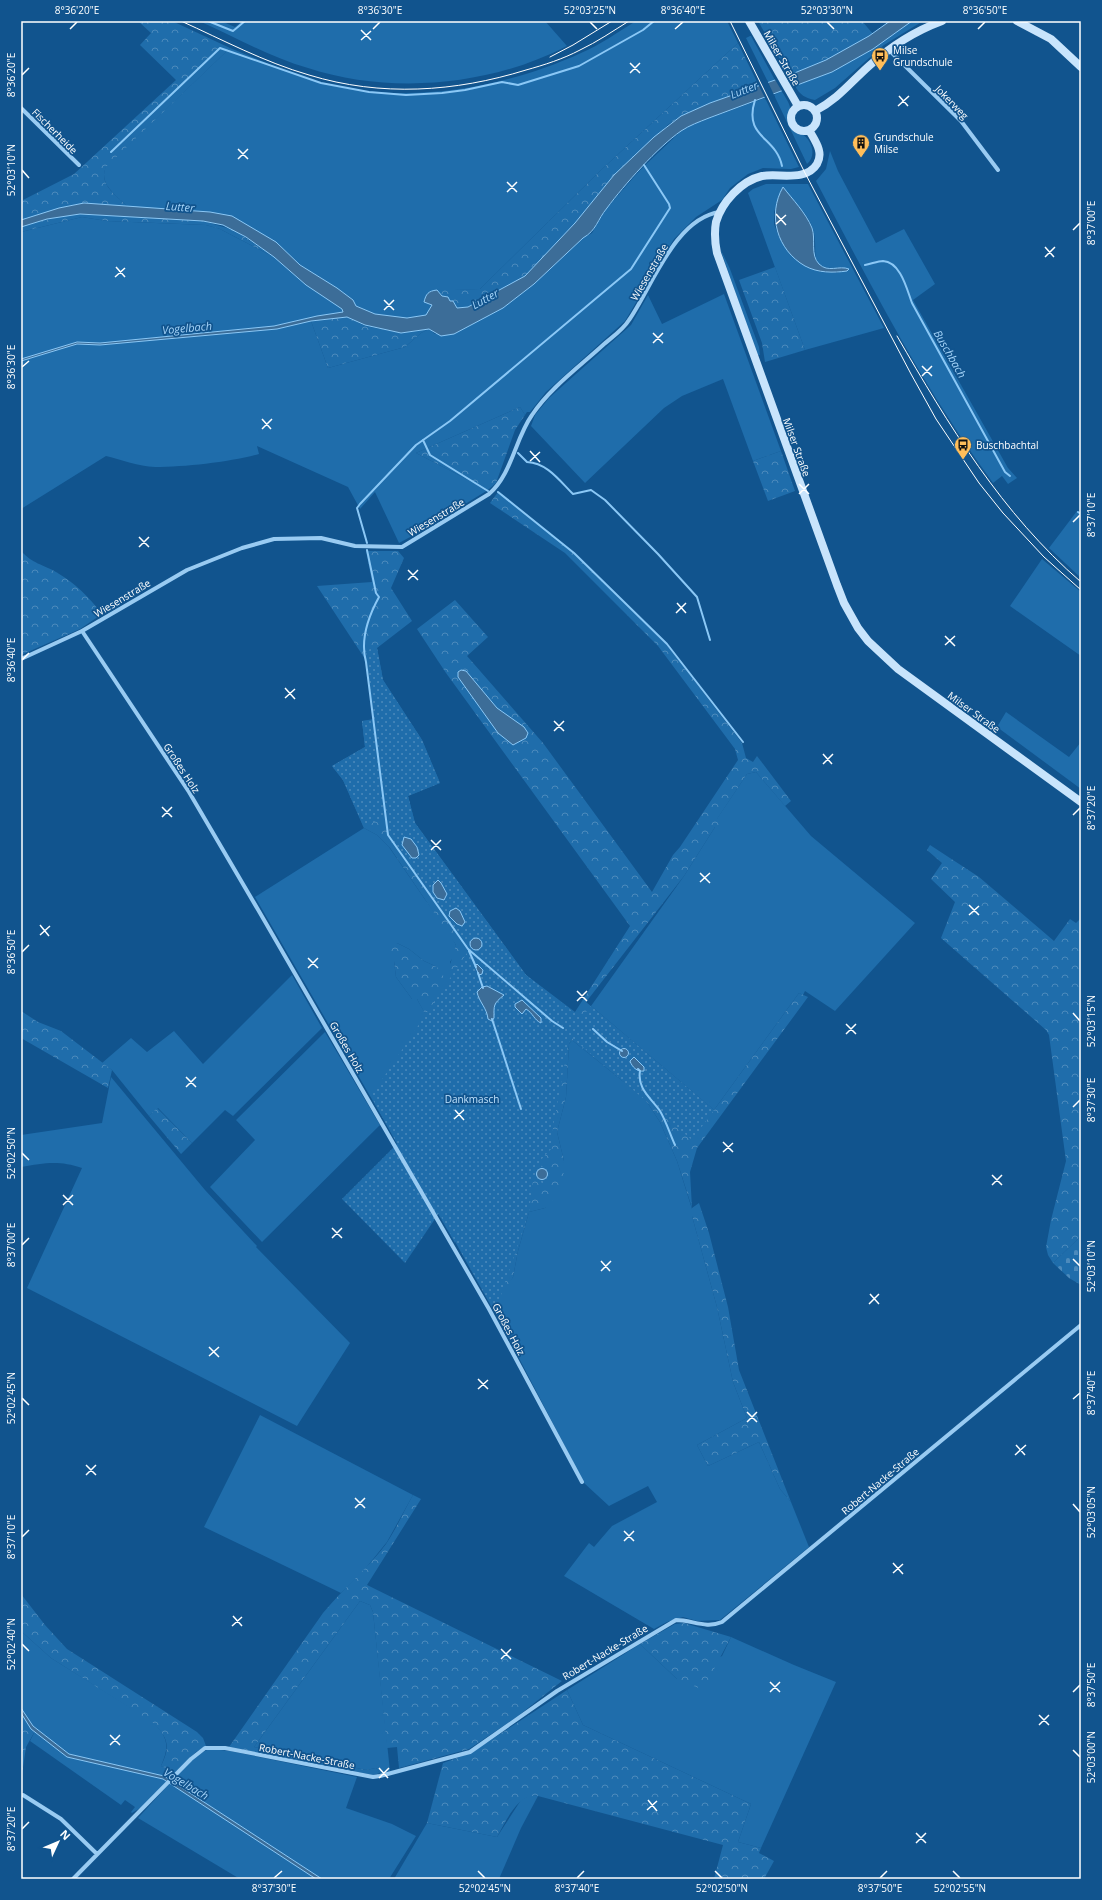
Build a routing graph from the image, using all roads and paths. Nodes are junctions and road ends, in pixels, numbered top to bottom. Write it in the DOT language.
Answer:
graph roads {
  1 [pos="750,21"];
  2 [pos="942,21"];
  3 [pos="1017,21"];
  4 [pos="889,50"];
  5 [pos="1081,67"];
  6 [pos="798,106"];
  7 [pos="21,108"];
  8 [pos="815,111"];
  9 [pos="808,130"];
  10 [pos="79,165"];
  11 [pos="998,170"];
  12 [pos="720,212"];
  13 [pos="82,631"];
  14 [pos="21,659"];
  15 [pos="1081,802"];
  16 [pos="1081,1325"];
  17 [pos="582,1482"];
  18 [pos="23,1795"];
  19 [pos="97,1854"];
  20 [pos="73,1879"];
  1 -- 6 [label="main road, Milser Straße"];
  2 -- 4 [label="main road"];
  3 -- 5 [label="main road"];
  4 -- 8 [label="main road"];
  4 -- 11 [label="street, Jokerweg"];
  6 -- 8 [label="main road"];
  6 -- 9 [label="main road"];
  7 -- 10 [label="street, Fischerheide"];
  8 -- 9 [label="main road"];
  9 -- 12 [label="main road, Milser Straße"];
  12 -- 13 [label="street, Wiesenstraße"];
  12 -- 15 [label="main road, Milser Straße"];
  13 -- 14 [label="street, Wiesenstraße"];
  13 -- 17 [label="street, Großes Holz"];
  16 -- 19 [label="street, Robert-Nacke-Straße"];
  18 -- 19 [label="street"];
  19 -- 20 [label="street, Robert-Nacke-Straße"];
}
